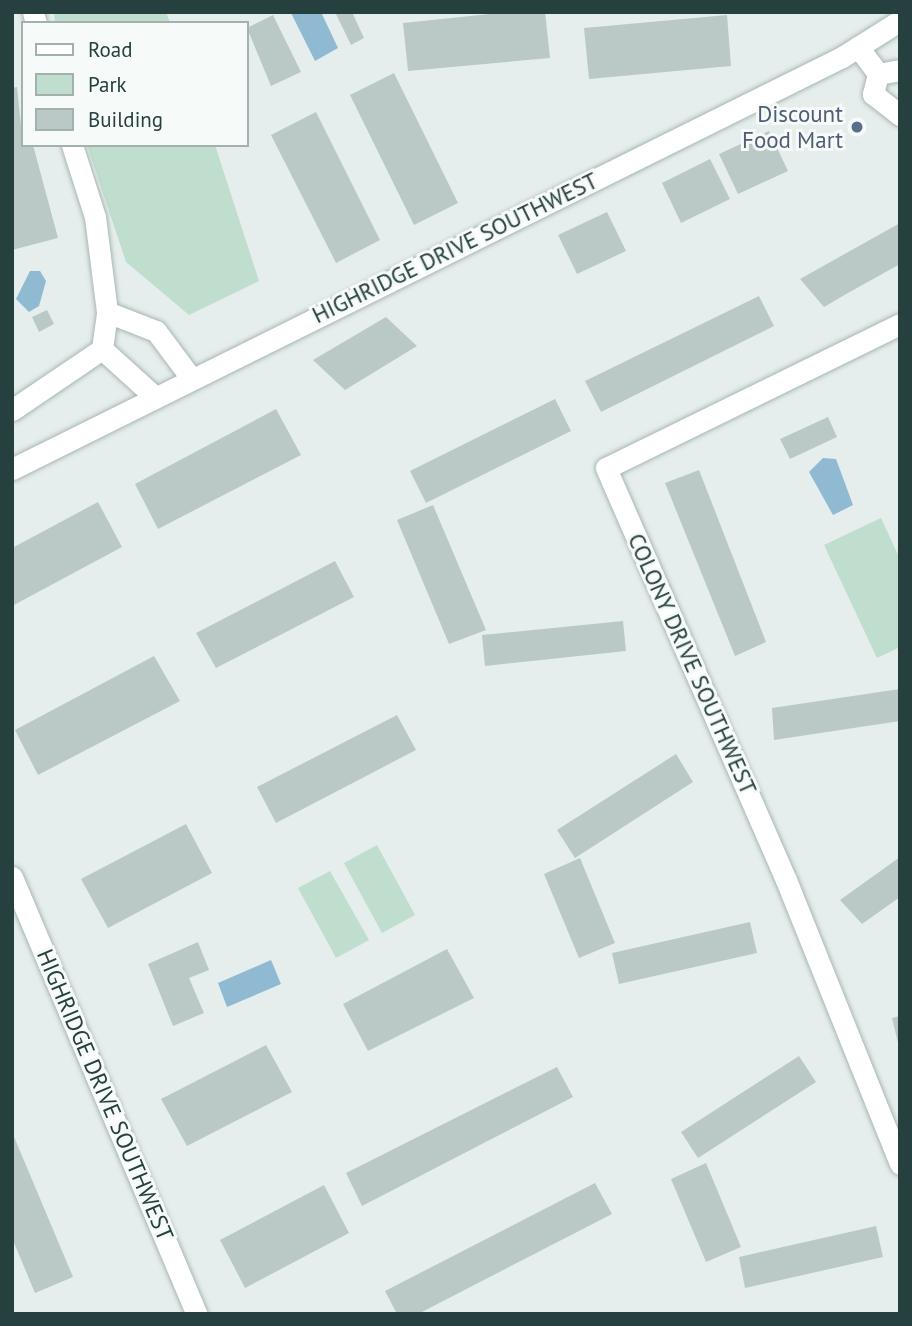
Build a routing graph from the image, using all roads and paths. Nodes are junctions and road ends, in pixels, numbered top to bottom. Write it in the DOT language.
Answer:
graph roads {
  1 [pos="894,20"];
  2 [pos="858,47"];
  3 [pos="900,70"];
  4 [pos="878,74"];
  5 [pos="900,115"];
  6 [pos="73,147"];
  7 [pos="107,312"];
  8 [pos="900,324"];
  9 [pos="102,349"];
  10 [pos="191,378"];
  11 [pos="154,396"];
  12 [pos="12,410"];
  13 [pos="12,469"];
  14 [pos="12,877"];
  15 [pos="900,1164"];
  16 [pos="197,1314"];
  1 -- 2 [label="street, HIGHRIDGE DRIVE SOUTHWEST"];
  2 -- 4 [label="street"];
  2 -- 10 [label="street, HIGHRIDGE DRIVE SOUTHWEST"];
  3 -- 4 [label="street"];
  4 -- 5 [label="street"];
  6 -- 7 [label="street"];
  7 -- 9 [label="street"];
  7 -- 10 [label="street"];
  8 -- 15 [label="street, COLONY DRIVE SOUTHWEST"];
  9 -- 11 [label="street"];
  9 -- 12 [label="street"];
  10 -- 11 [label="street, HIGHRIDGE DRIVE SOUTHWEST"];
  11 -- 13 [label="street, HIGHRIDGE DRIVE SOUTHWEST"];
  14 -- 16 [label="street, HIGHRIDGE DRIVE SOUTHWEST"];
}
